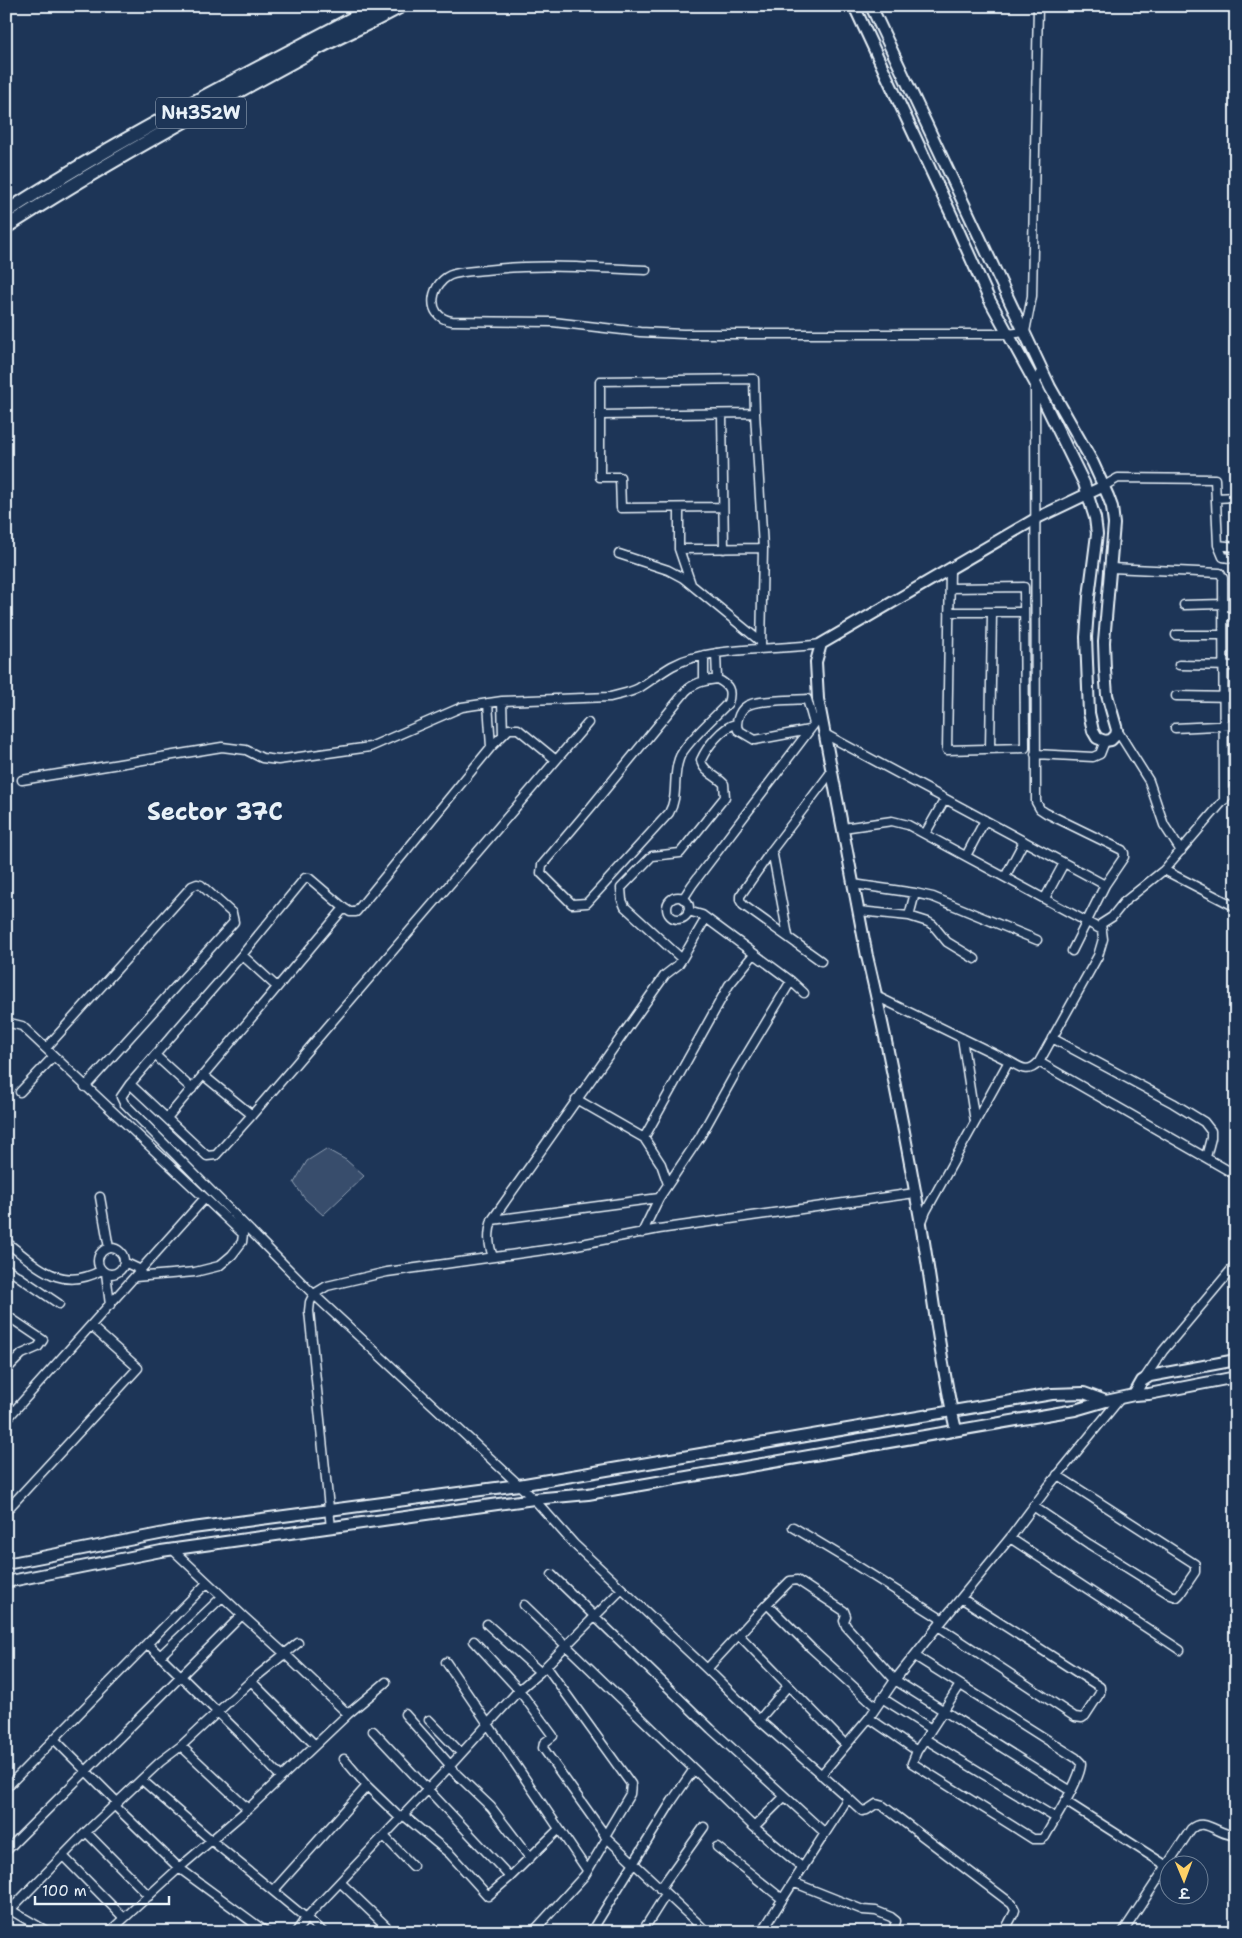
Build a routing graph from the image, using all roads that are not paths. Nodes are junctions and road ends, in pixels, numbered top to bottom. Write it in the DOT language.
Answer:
graph roads {
  1 [pos="376,6"];
  2 [pos="401,6"];
  3 [pos="854,6"];
  4 [pos="871,6"];
  5 [pos="1038,6"];
  6 [pos="311,46"];
  7 [pos="6,212"];
  8 [pos="6,227"];
  9 [pos="646,270"];
  10 [pos="1025,332"];
  11 [pos="1008,334"];
  12 [pos="1042,370"];
  13 [pos="1035,383"];
  14 [pos="755,413"];
  15 [pos="601,414"];
  16 [pos="722,414"];
  17 [pos="1104,486"];
  18 [pos="1087,493"];
  19 [pos="1216,498"];
  20 [pos="1236,498"];
  21 [pos="723,507"];
  22 [pos="679,508"];
  23 [pos="1036,518"];
  24 [pos="1218,545"];
  25 [pos="1236,547"];
  26 [pos="724,548"];
  27 [pos="763,548"];
  28 [pos="680,549"];
  29 [pos="619,554"];
  30 [pos="1236,559"];
  31 [pos="950,568"];
  32 [pos="1111,568"];
  33 [pos="691,584"];
  34 [pos="950,588"];
  35 [pos="1184,604"];
  36 [pos="1223,604"];
  37 [pos="949,612"];
  38 [pos="992,612"];
  39 [pos="1024,612"];
  40 [pos="1223,616"];
  41 [pos="1236,616"];
  42 [pos="1176,635"];
  43 [pos="1222,635"];
  44 [pos="821,644"];
  45 [pos="761,645"];
  46 [pos="716,653"];
  47 [pos="704,655"];
  48 [pos="1179,665"];
  49 [pos="1223,666"];
  50 [pos="1236,666"];
  51 [pos="717,679"];
  52 [pos="704,681"];
  53 [pos="1176,696"];
  54 [pos="1223,696"];
  55 [pos="1236,696"];
  56 [pos="502,701"];
  57 [pos="488,703"];
  58 [pos="821,715"];
  59 [pos="588,723"];
  60 [pos="736,724"];
  61 [pos="1236,725"];
  62 [pos="1223,726"];
  63 [pos="812,727"];
  64 [pos="1175,728"];
  65 [pos="1117,730"];
  66 [pos="825,734"];
  67 [pos="503,735"];
  68 [pos="1105,741"];
  69 [pos="491,747"];
  70 [pos="990,749"];
  71 [pos="1035,754"];
  72 [pos="556,760"];
  73 [pos="832,772"];
  74 [pos="22,780"];
  75 [pos="1236,786"];
  76 [pos="945,799"];
  77 [pos="1224,801"];
  78 [pos="984,820"];
  79 [pos="843,828"];
  80 [pos="925,834"];
  81 [pos="1024,841"];
  82 [pos="772,850"];
  83 [pos="1181,851"];
  84 [pos="966,856"];
  85 [pos="1064,863"];
  86 [pos="1164,870"];
  87 [pos="1005,877"];
  88 [pos="854,884"];
  89 [pos="1105,885"];
  90 [pos="915,893"];
  91 [pos="1045,898"];
  92 [pos="683,899"];
  93 [pos="1236,907"];
  94 [pos="344,908"];
  95 [pos="688,911"];
  96 [pos="859,911"];
  97 [pos="909,916"];
  98 [pos="706,918"];
  99 [pos="1086,920"];
  100 [pos="1102,930"];
  101 [pos="788,936"];
  102 [pos="1038,940"];
  103 [pos="1072,951"];
  104 [pos="754,954"];
  105 [pos="242,955"];
  106 [pos="682,959"];
  107 [pos="975,959"];
  108 [pos="821,961"];
  109 [pos="791,981"];
  110 [pos="277,987"];
  111 [pos="804,993"];
  112 [pos="876,996"];
  113 [pos="6,1022"];
  114 [pos="962,1038"];
  115 [pos="1052,1038"];
  116 [pos="46,1048"];
  117 [pos="155,1055"];
  118 [pos="54,1056"];
  119 [pos="1008,1062"];
  120 [pos="1039,1062"];
  121 [pos="203,1075"];
  122 [pos="130,1084"];
  123 [pos="86,1087"];
  124 [pos="192,1089"];
  125 [pos="20,1092"];
  126 [pos="576,1100"];
  127 [pos="252,1115"];
  128 [pos="167,1118"];
  129 [pos="975,1122"];
  130 [pos="644,1138"];
  131 [pos="1206,1157"];
  132 [pos="1236,1175"];
  133 [pos="668,1184"];
  134 [pos="914,1192"];
  135 [pos="100,1197"];
  136 [pos="205,1198"];
  137 [pos="659,1198"];
  138 [pos="492,1220"];
  139 [pos="921,1225"];
  140 [pos="642,1233"];
  141 [pos="6,1242"];
  142 [pos="109,1248"];
  143 [pos="493,1258"];
  144 [pos="124,1262"];
  145 [pos="1236,1264"];
  146 [pos="6,1268"];
  147 [pos="141,1270"];
  148 [pos="104,1272"];
  149 [pos="135,1278"];
  150 [pos="314,1294"];
  151 [pos="59,1304"];
  152 [pos="110,1305"];
  153 [pos="6,1315"];
  154 [pos="91,1326"];
  155 [pos="9,1360"];
  156 [pos="1236,1360"];
  157 [pos="6,1370"];
  158 [pos="1236,1377"];
  159 [pos="1142,1381"];
  160 [pos="1134,1395"];
  161 [pos="1119,1400"];
  162 [pos="1106,1401"];
  163 [pos="952,1411"];
  164 [pos="6,1420"];
  165 [pos="956,1430"];
  166 [pos="1057,1475"];
  167 [pos="518,1485"];
  168 [pos="534,1499"];
  169 [pos="1033,1506"];
  170 [pos="6,1510"];
  171 [pos="328,1510"];
  172 [pos="793,1527"];
  173 [pos="331,1528"];
  174 [pos="1010,1538"];
  175 [pos="172,1550"];
  176 [pos="6,1564"];
  177 [pos="552,1575"];
  178 [pos="6,1582"];
  179 [pos="207,1583"];
  180 [pos="622,1589"];
  181 [pos="222,1597"];
  182 [pos="961,1598"];
  183 [pos="768,1604"];
  184 [pos="524,1605"];
  185 [pos="242,1615"];
  186 [pos="595,1617"];
  187 [pos="940,1623"];
  188 [pos="487,1624"];
  189 [pos="739,1635"];
  190 [pos="474,1641"];
  191 [pos="298,1642"];
  192 [pos="147,1643"];
  193 [pos="566,1646"];
  194 [pos="1180,1650"];
  195 [pos="286,1654"];
  196 [pos="160,1656"];
  197 [pos="914,1656"];
  198 [pos="446,1662"];
  199 [pos="707,1668"];
  200 [pos="543,1669"];
  201 [pos="180,1676"];
  202 [pos="895,1680"];
  203 [pos="251,1681"];
  204 [pos="386,1682"];
  205 [pos="960,1685"];
  206 [pos="788,1686"];
  207 [pos="519,1690"];
  208 [pos="882,1698"];
  209 [pos="876,1707"];
  210 [pos="943,1711"];
  211 [pos="216,1712"];
  212 [pos="348,1714"];
  213 [pos="405,1714"];
  214 [pos="869,1718"];
  215 [pos="429,1720"];
  216 [pos="759,1720"];
  217 [pos="488,1725"];
  218 [pos="931,1729"];
  219 [pos="373,1731"];
  220 [pos="54,1739"];
  221 [pos="925,1739"];
  222 [pos="846,1744"];
  223 [pos="315,1745"];
  224 [pos="180,1746"];
  225 [pos="917,1751"];
  226 [pos="461,1753"];
  227 [pos="344,1759"];
  228 [pos="449,1766"];
  229 [pos="694,1769"];
  230 [pos="84,1770"];
  231 [pos="821,1775"];
  232 [pos="280,1777"];
  233 [pos="142,1780"];
  234 [pos="367,1786"];
  235 [pos="6,1788"];
  236 [pos="426,1789"];
  237 [pos="1071,1791"];
  238 [pos="784,1797"];
  239 [pos="848,1798"];
  240 [pos="1065,1801"];
  241 [pos="116,1805"];
  242 [pos="248,1809"];
  243 [pos="401,1816"];
  244 [pos="1056,1818"];
  245 [pos="704,1827"];
  246 [pos="754,1827"];
  247 [pos="559,1829"];
  248 [pos="86,1832"];
  249 [pos="825,1833"];
  250 [pos="1236,1835"];
  251 [pos="384,1836"];
  252 [pos="606,1837"];
  253 [pos="211,1840"];
  254 [pos="717,1847"];
  255 [pos="6,1851"];
  256 [pos="63,1856"];
  257 [pos="1173,1856"];
  258 [pos="530,1858"];
  259 [pos="1160,1862"];
  260 [pos="633,1864"];
  261 [pos="413,1866"];
  262 [pos="179,1868"];
  263 [pos="803,1868"];
  264 [pos="588,1870"];
  265 [pos="1160,1875"];
  266 [pos="510,1878"];
  267 [pos="340,1882"];
  268 [pos="794,1883"];
  269 [pos="274,1890"];
  270 [pos="663,1891"];
  271 [pos="149,1896"];
  272 [pos="782,1898"];
  273 [pos="8,1909"];
  274 [pos="124,1918"];
  275 [pos="306,1918"];
  276 [pos="386,1926"];
  277 [pos="48,1932"];
  278 [pos="109,1932"];
  279 [pos="266,1932"];
  280 [pos="296,1932"];
  281 [pos="323,1932"];
  282 [pos="533,1932"];
  283 [pos="591,1932"];
  284 [pos="642,1932"];
  285 [pos="707,1932"];
  286 [pos="762,1932"];
  287 [pos="893,1932"];
  288 [pos="1004,1932"];
  289 [pos="1124,1932"];
  1 -- 6 [label="highway, NH352W"];
  2 -- 6 [label="highway, NH352W"];
  3 -- 11 [label="street"];
  4 -- 10 [label="street"];
  5 -- 10 [label="street"];
  6 -- 7 [label="highway, NH352W"];
  6 -- 8 [label="highway, NH352W"];
  9 -- 11 [label="street"];
  10 -- 11 [label="street"];
  10 -- 12 [label="street"];
  11 -- 13 [label="street"];
  12 -- 13 [label="street"];
  12 -- 17 [label="street"];
  13 -- 18 [label="street"];
  13 -- 23 [label="street"];
  14 -- 15 [label="street"];
  14 -- 16 [label="street"];
  14 -- 27 [label="street"];
  15 -- 16 [label="street"];
  15 -- 22 [label="street"];
  16 -- 21 [label="street"];
  17 -- 18 [label="street"];
  17 -- 19 [label="street"];
  17 -- 32 [label="street"];
  18 -- 23 [label="street"];
  18 -- 68 [label="street"];
  19 -- 20 [label="street"];
  19 -- 24 [label="street"];
  21 -- 22 [label="street"];
  21 -- 26 [label="street"];
  22 -- 28 [label="street"];
  23 -- 31 [label="street"];
  23 -- 71 [label="street"];
  24 -- 25 [label="street"];
  24 -- 30 [label="street"];
  26 -- 27 [label="street"];
  26 -- 28 [label="street"];
  27 -- 45 [label="street"];
  28 -- 33 [label="street"];
  29 -- 33 [label="street"];
  31 -- 34 [label="street"];
  31 -- 44 [label="street"];
  32 -- 36 [label="street"];
  32 -- 65 [label="street"];
  33 -- 45 [label="street"];
  34 -- 37 [label="street"];
  34 -- 39 [label="street"];
  35 -- 36 [label="street"];
  36 -- 40 [label="street"];
  37 -- 38 [label="street"];
  37 -- 70 [label="street"];
  38 -- 39 [label="street"];
  38 -- 70 [label="street"];
  39 -- 70 [label="street"];
  40 -- 41 [label="street"];
  40 -- 43 [label="street"];
  42 -- 43 [label="street"];
  43 -- 49 [label="street"];
  44 -- 45 [label="street"];
  44 -- 58 [label="street"];
  45 -- 46 [label="street"];
  46 -- 47 [label="street"];
  46 -- 51 [label="street"];
  47 -- 52 [label="street"];
  47 -- 56 [label="street"];
  48 -- 49 [label="street"];
  49 -- 50 [label="street"];
  49 -- 54 [label="street"];
  51 -- 52 [label="street"];
  51 -- 52 [label="street"];
  53 -- 54 [label="street"];
  54 -- 55 [label="street"];
  54 -- 62 [label="street"];
  56 -- 57 [label="street"];
  56 -- 67 [label="street"];
  57 -- 69 [label="street"];
  57 -- 74 [label="street"];
  58 -- 63 [label="street"];
  58 -- 66 [label="street"];
  59 -- 72 [label="street"];
  60 -- 63 [label="street"];
  60 -- 63 [label="street"];
  60 -- 106 [label="street"];
  61 -- 62 [label="street"];
  62 -- 64 [label="street"];
  62 -- 77 [label="street"];
  63 -- 92 [label="street"];
  65 -- 68 [label="street"];
  65 -- 83 [label="street"];
  66 -- 73 [label="street"];
  66 -- 76 [label="street"];
  67 -- 69 [label="street"];
  67 -- 72 [label="street"];
  68 -- 71 [label="street"];
  69 -- 94 [label="street"];
  71 -- 89 [label="street"];
  72 -- 127 [label="street"];
  73 -- 79 [label="street"];
  73 -- 82 [label="street"];
  75 -- 77 [label="street"];
  76 -- 78 [label="street"];
  76 -- 80 [label="street"];
  77 -- 83 [label="street"];
  78 -- 81 [label="street"];
  78 -- 84 [label="street"];
  79 -- 80 [label="street"];
  79 -- 88 [label="street"];
  80 -- 84 [label="street"];
  81 -- 85 [label="street"];
  81 -- 87 [label="street"];
  82 -- 101 [label="street"];
  82 -- 101 [label="street"];
  83 -- 86 [label="street"];
  84 -- 87 [label="street"];
  85 -- 89 [label="street"];
  85 -- 91 [label="street"];
  86 -- 93 [label="street"];
  86 -- 100 [label="street"];
  87 -- 91 [label="street"];
  88 -- 90 [label="street"];
  88 -- 96 [label="street"];
  89 -- 99 [label="street"];
  90 -- 97 [label="street"];
  90 -- 102 [label="street"];
  91 -- 99 [label="street"];
  92 -- 95 [label="street"];
  92 -- 95 [label="street"];
  94 -- 105 [label="street"];
  94 -- 110 [label="street"];
  95 -- 98 [label="street"];
  96 -- 97 [label="street"];
  96 -- 112 [label="street"];
  97 -- 107 [label="street"];
  98 -- 104 [label="street"];
  98 -- 106 [label="street"];
  99 -- 100 [label="street"];
  99 -- 103 [label="street"];
  100 -- 115 [label="street"];
  101 -- 108 [label="street"];
  104 -- 109 [label="street"];
  104 -- 130 [label="street"];
  105 -- 110 [label="street"];
  105 -- 117 [label="street"];
  106 -- 126 [label="street"];
  109 -- 111 [label="street"];
  109 -- 133 [label="street"];
  110 -- 121 [label="street"];
  112 -- 114 [label="street"];
  112 -- 134 [label="street"];
  113 -- 116 [label="street"];
  114 -- 119 [label="street"];
  114 -- 129 [label="street"];
  115 -- 120 [label="street"];
  115 -- 131 [label="street"];
  116 -- 118 [label="street"];
  116 -- 123 [label="street"];
  117 -- 122 [label="street"];
  117 -- 124 [label="street"];
  118 -- 123 [label="street"];
  118 -- 125 [label="street"];
  119 -- 120 [label="street"];
  119 -- 129 [label="street"];
  120 -- 131 [label="street"];
  121 -- 124 [label="street"];
  121 -- 127 [label="street"];
  122 -- 128 [label="street"];
  122 -- 150 [label="street"];
  123 -- 136 [label="street"];
  124 -- 128 [label="street"];
  126 -- 130 [label="street"];
  126 -- 138 [label="street"];
  127 -- 128 [label="street"];
  129 -- 139 [label="street"];
  130 -- 133 [label="street"];
  131 -- 132 [label="street"];
  133 -- 137 [label="street"];
  134 -- 139 [label="street"];
  134 -- 140 [label="street"];
  135 -- 142 [label="street"];
  136 -- 147 [label="street"];
  136 -- 149 [label="street"];
  137 -- 138 [label="street"];
  137 -- 140 [label="street"];
  138 -- 143 [label="street"];
  139 -- 163 [label="street"];
  140 -- 143 [label="street"];
  141 -- 148 [label="street"];
  142 -- 144 [label="street"];
  142 -- 148 [label="street"];
  143 -- 150 [label="street"];
  144 -- 147 [label="street"];
  144 -- 148 [label="street"];
  145 -- 159 [label="street"];
  146 -- 151 [label="street"];
  147 -- 149 [label="street"];
  148 -- 152 [label="street"];
  149 -- 152 [label="street"];
  150 -- 167 [label="street"];
  150 -- 171 [label="street"];
  152 -- 154 [label="street"];
  153 -- 155 [label="street"];
  154 -- 164 [label="street"];
  154 -- 170 [label="street"];
  155 -- 157 [label="street"];
  156 -- 159 [label="street"];
  158 -- 160 [label="street"];
  159 -- 160 [label="street"];
  160 -- 161 [label="street"];
  161 -- 162 [label="street"];
  161 -- 166 [label="street"];
  162 -- 163 [label="street"];
  162 -- 165 [label="street"];
  163 -- 165 [label="street"];
  163 -- 167 [label="street"];
  165 -- 168 [label="street"];
  166 -- 169 [label="street"];
  166 -- 169 [label="street"];
  167 -- 168 [label="street"];
  167 -- 171 [label="street"];
  168 -- 173 [label="street"];
  168 -- 180 [label="street"];
  169 -- 174 [label="street"];
  171 -- 173 [label="street"];
  171 -- 176 [label="street"];
  172 -- 187 [label="street"];
  173 -- 175 [label="street"];
  174 -- 182 [label="street"];
  174 -- 194 [label="street"];
  175 -- 178 [label="street"];
  175 -- 179 [label="street"];
  177 -- 186 [label="street"];
  179 -- 181 [label="street"];
  179 -- 192 [label="street"];
  180 -- 186 [label="street"];
  180 -- 199 [label="street"];
  181 -- 185 [label="street"];
  181 -- 196 [label="street"];
  182 -- 187 [label="street"];
  182 -- 187 [label="street"];
  183 -- 189 [label="street"];
  183 -- 202 [label="street"];
  183 -- 209 [label="street"];
  184 -- 193 [label="street"];
  185 -- 195 [label="street"];
  185 -- 201 [label="street"];
  186 -- 193 [label="street"];
  186 -- 238 [label="street"];
  187 -- 197 [label="street"];
  188 -- 200 [label="street"];
  189 -- 199 [label="street"];
  189 -- 206 [label="street"];
  190 -- 207 [label="street"];
  191 -- 195 [label="street"];
  192 -- 196 [label="street"];
  192 -- 220 [label="street"];
  193 -- 200 [label="street"];
  193 -- 229 [label="street"];
  195 -- 203 [label="street"];
  195 -- 212 [label="street"];
  196 -- 201 [label="street"];
  197 -- 202 [label="street"];
  197 -- 205 [label="street"];
  198 -- 217 [label="street"];
  199 -- 216 [label="street"];
  200 -- 207 [label="street"];
  200 -- 252 [label="street"];
  201 -- 211 [label="street"];
  201 -- 230 [label="street"];
  202 -- 208 [label="street"];
  202 -- 210 [label="street"];
  203 -- 211 [label="street"];
  203 -- 223 [label="street"];
  204 -- 212 [label="street"];
  205 -- 210 [label="street"];
  205 -- 237 [label="street"];
  206 -- 216 [label="street"];
  206 -- 222 [label="street"];
  207 -- 217 [label="street"];
  207 -- 252 [label="street"];
  208 -- 209 [label="street"];
  208 -- 218 [label="street"];
  209 -- 214 [label="street"];
  210 -- 218 [label="street"];
  210 -- 237 [label="street"];
  211 -- 224 [label="street"];
  211 -- 232 [label="street"];
  212 -- 223 [label="street"];
  213 -- 228 [label="street"];
  214 -- 222 [label="street"];
  214 -- 225 [label="street"];
  215 -- 226 [label="street"];
  216 -- 231 [label="street"];
  217 -- 226 [label="street"];
  217 -- 247 [label="street"];
  218 -- 221 [label="street"];
  219 -- 236 [label="street"];
  220 -- 230 [label="street"];
  220 -- 235 [label="street"];
  221 -- 225 [label="street"];
  221 -- 244 [label="street"];
  222 -- 231 [label="street"];
  223 -- 232 [label="street"];
  224 -- 233 [label="street"];
  224 -- 242 [label="street"];
  225 -- 244 [label="street"];
  226 -- 228 [label="street"];
  227 -- 234 [label="street"];
  228 -- 236 [label="street"];
  228 -- 258 [label="street"];
  229 -- 246 [label="street"];
  229 -- 260 [label="street"];
  230 -- 241 [label="street"];
  230 -- 255 [label="street"];
  231 -- 239 [label="street"];
  232 -- 242 [label="street"];
  233 -- 241 [label="street"];
  233 -- 253 [label="street"];
  234 -- 243 [label="street"];
  234 -- 269 [label="street"];
  236 -- 243 [label="street"];
  236 -- 266 [label="street"];
  237 -- 240 [label="street"];
  238 -- 246 [label="street"];
  238 -- 249 [label="street"];
  239 -- 249 [label="street"];
  239 -- 288 [label="street"];
  240 -- 244 [label="street"];
  240 -- 259 [label="street"];
  241 -- 248 [label="street"];
  241 -- 262 [label="street"];
  242 -- 253 [label="street"];
  243 -- 251 [label="street"];
  243 -- 266 [label="street"];
  245 -- 270 [label="street"];
  246 -- 263 [label="street"];
  247 -- 258 [label="street"];
  247 -- 264 [label="street"];
  248 -- 256 [label="street"];
  248 -- 271 [label="street"];
  249 -- 263 [label="street"];
  250 -- 257 [label="street"];
  251 -- 261 [label="street"];
  251 -- 267 [label="street"];
  252 -- 260 [label="street"];
  252 -- 264 [label="street"];
  253 -- 262 [label="street"];
  253 -- 269 [label="street"];
  254 -- 272 [label="street"];
  256 -- 273 [label="street"];
  256 -- 274 [label="street"];
  258 -- 266 [label="street"];
  260 -- 270 [label="street"];
  260 -- 283 [label="street"];
  262 -- 271 [label="street"];
  262 -- 279 [label="street"];
  263 -- 268 [label="street"];
  264 -- 282 [label="street"];
  265 -- 289 [label="street"];
  267 -- 275 [label="street"];
  267 -- 276 [label="street"];
  268 -- 272 [label="street"];
  268 -- 287 [label="street"];
  269 -- 275 [label="street"];
  270 -- 284 [label="street"];
  270 -- 285 [label="street"];
  271 -- 274 [label="street"];
  272 -- 286 [label="street"];
  273 -- 277 [label="street"];
  274 -- 278 [label="street"];
  275 -- 280 [label="street"];
  275 -- 281 [label="street"];
}
